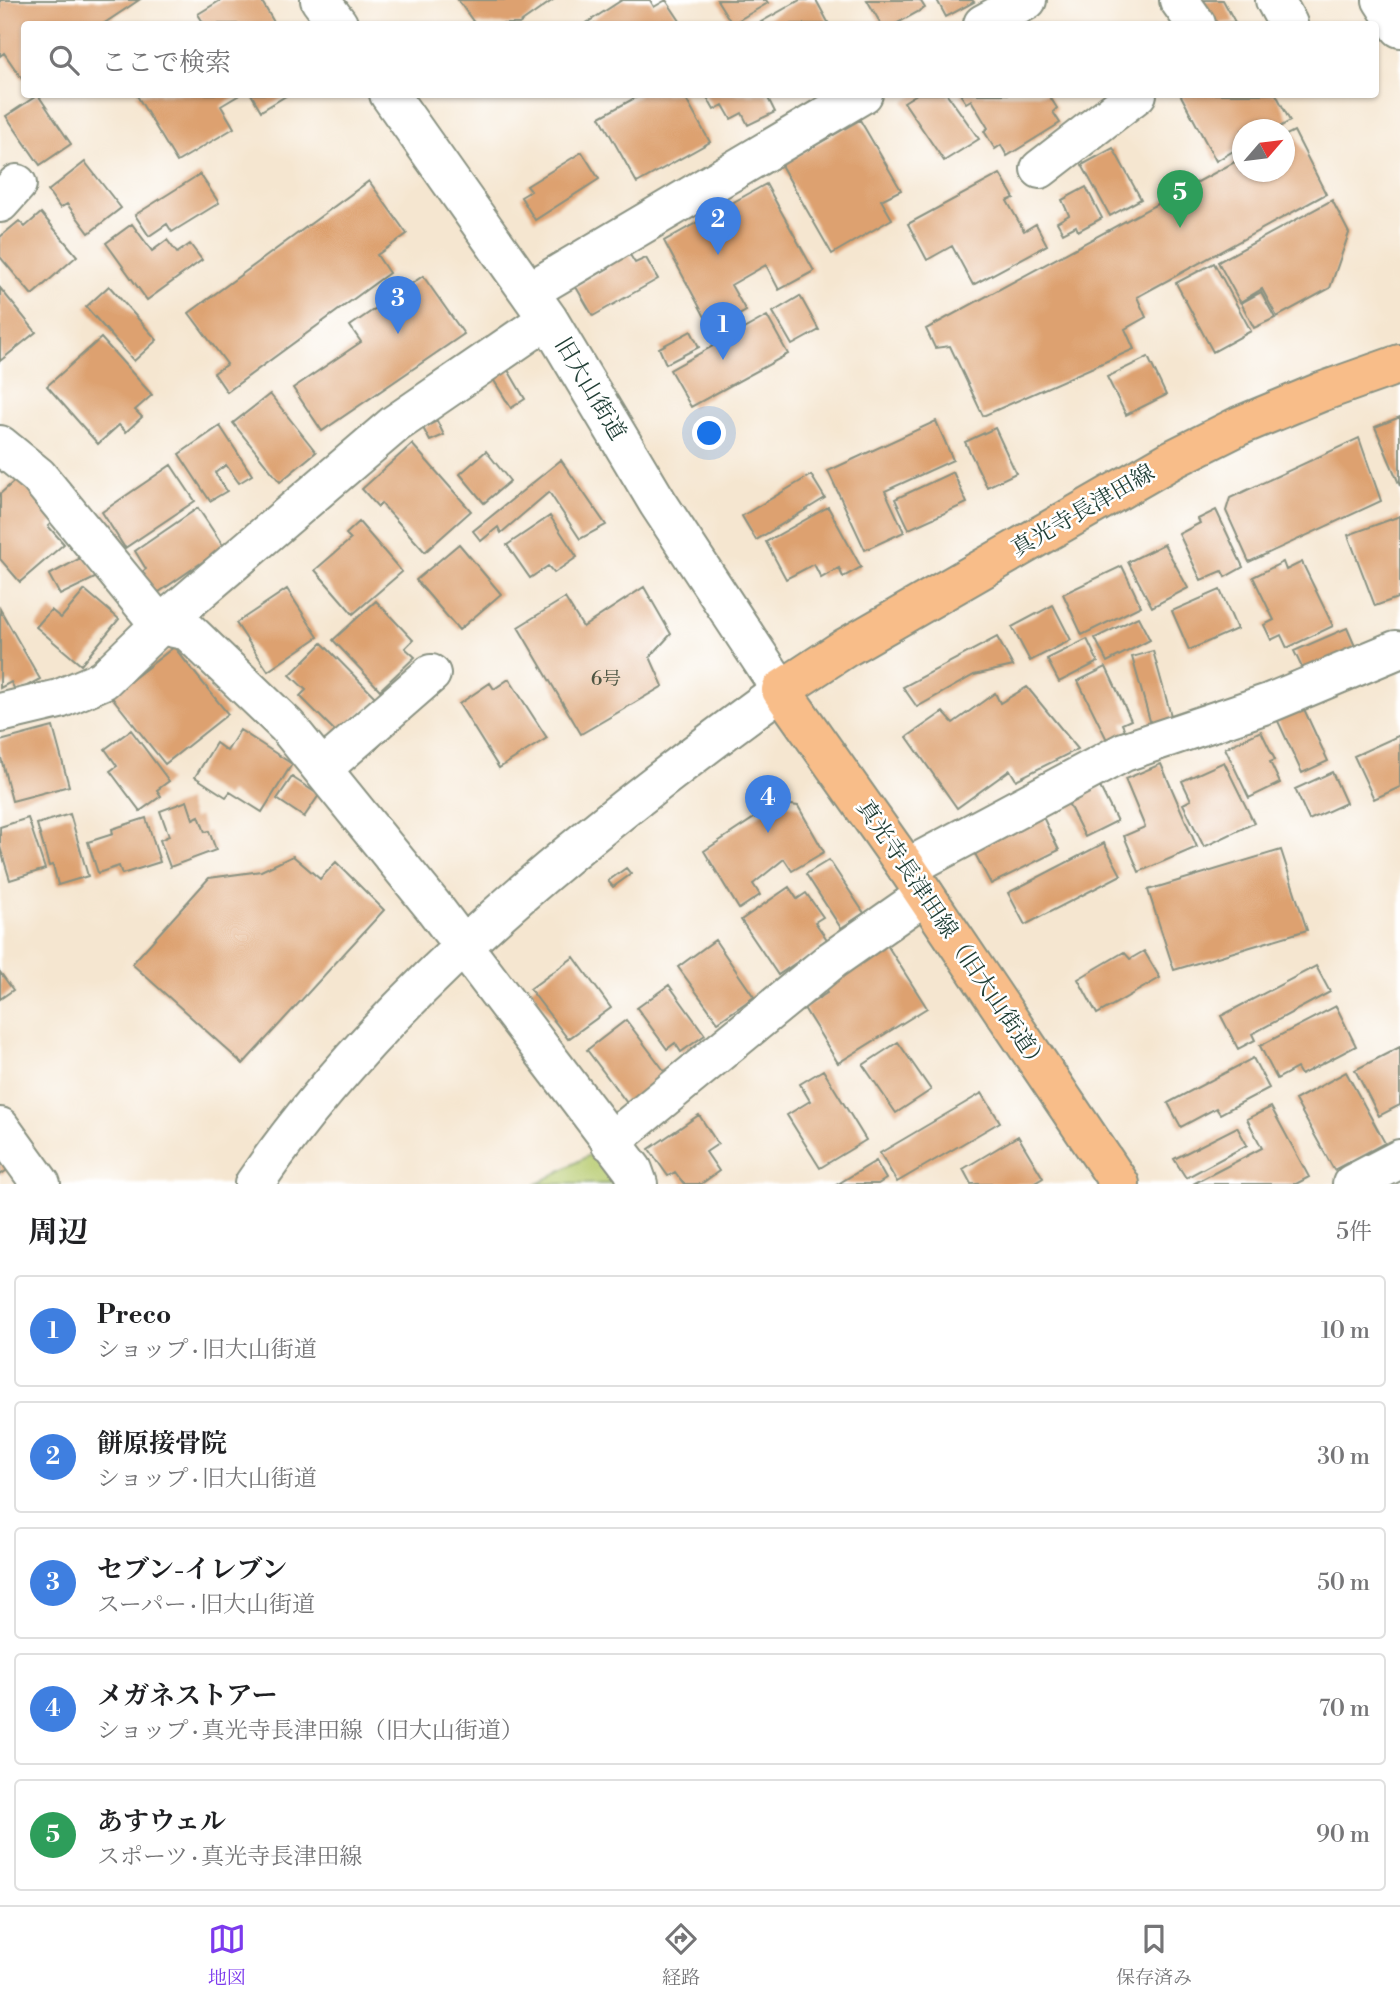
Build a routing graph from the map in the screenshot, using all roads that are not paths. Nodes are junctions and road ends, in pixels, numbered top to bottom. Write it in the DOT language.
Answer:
graph roads {
  1 [pos="320,0"];
  2 [pos="1027,0"];
  3 [pos="1179,0"];
  4 [pos="336,21"];
  5 [pos="989,21"];
  6 [pos="1194,21"];
  7 [pos="392,98"];
  8 [pos="857,98"];
  9 [pos="1132,98"];
  10 [pos="1040,169"];
  11 [pos="539,305"];
  12 [pos="1400,364"];
  13 [pos="0,445"];
  14 [pos="160,625"];
  15 [pos="1396,650"];
  16 [pos="431,674"];
  17 [pos="782,690"];
  18 [pos="0,713"];
  19 [pos="322,769"];
  20 [pos="916,882"];
  21 [pos="464,947"];
  22 [pos="0,1127"];
  23 [pos="610,1142"];
  24 [pos="1400,1159"];
  25 [pos="41,1184"];
  26 [pos="254,1184"];
  27 [pos="638,1184"];
  28 [pos="1120,1184"];
  29 [pos="1352,1184"];
  1 -- 4 [label="street"];
  2 -- 5 [label="street"];
  3 -- 6 [label="street"];
  7 -- 11 [label="street, 旧大山街道"];
  8 -- 11 [label="street"];
  9 -- 10 [label="street"];
  11 -- 14 [label="street"];
  11 -- 17 [label="street, 旧大山街道"];
  12 -- 17 [label="main road, 真光寺長津田線"];
  13 -- 14 [label="street"];
  14 -- 18 [label="street"];
  14 -- 19 [label="street"];
  15 -- 20 [label="street"];
  16 -- 19 [label="street"];
  17 -- 20 [label="main road, 真光寺長津田線（旧大山街道）"];
  17 -- 21 [label="street"];
  19 -- 21 [label="street"];
  20 -- 23 [label="street"];
  20 -- 28 [label="main road, 真光寺長津田線（旧大山街道）"];
  21 -- 23 [label="street"];
  21 -- 26 [label="street"];
  22 -- 25 [label="street"];
  23 -- 27 [label="street"];
  24 -- 29 [label="street"];
}
